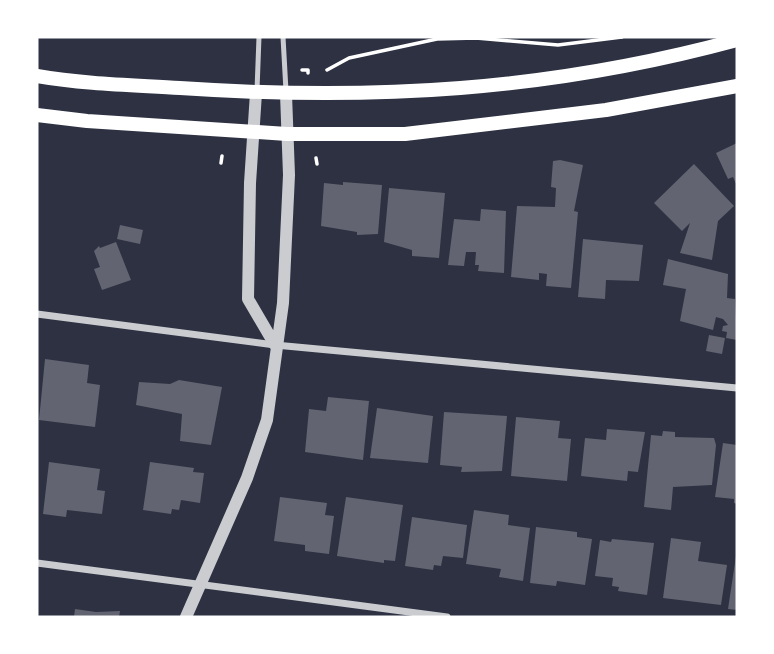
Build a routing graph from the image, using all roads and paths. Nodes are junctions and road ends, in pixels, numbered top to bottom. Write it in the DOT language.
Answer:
graph roads {
  1 [pos="258,37"];
  2 [pos="283,37"];
  3 [pos="622,37"];
  4 [pos="497,38"];
  5 [pos="737,40"];
  6 [pos="302,70"];
  7 [pos="327,70"];
  8 [pos="308,73"];
  9 [pos="37,76"];
  10 [pos="737,86"];
  11 [pos="256,93"];
  12 [pos="286,94"];
  13 [pos="37,115"];
  14 [pos="254,133"];
  15 [pos="287,134"];
  16 [pos="222,156"];
  17 [pos="316,158"];
  18 [pos="221,163"];
  19 [pos="317,164"];
  20 [pos="37,314"];
  21 [pos="275,345"];
  22 [pos="737,388"];
  23 [pos="37,563"];
  24 [pos="200,584"];
  25 [pos="186,617"];
  26 [pos="447,617"];
  1 -- 11 [label="lane"];
  2 -- 12 [label="lane"];
  3 -- 4 [label="path"];
  4 -- 7 [label="path"];
  5 -- 12 [label="main road"];
  6 -- 8 [label="path"];
  9 -- 11 [label="main road"];
  10 -- 15 [label="main road"];
  11 -- 12 [label="main road"];
  11 -- 14 [label="street"];
  12 -- 15 [label="street"];
  13 -- 14 [label="main road"];
  14 -- 15 [label="main road"];
  14 -- 21 [label="street"];
  15 -- 21 [label="street"];
  16 -- 18 [label="path"];
  17 -- 19 [label="path"];
  20 -- 21 [label="street"];
  21 -- 22 [label="street"];
  21 -- 24 [label="street"];
  23 -- 24 [label="street"];
  24 -- 25 [label="street"];
  24 -- 26 [label="street"];
}
